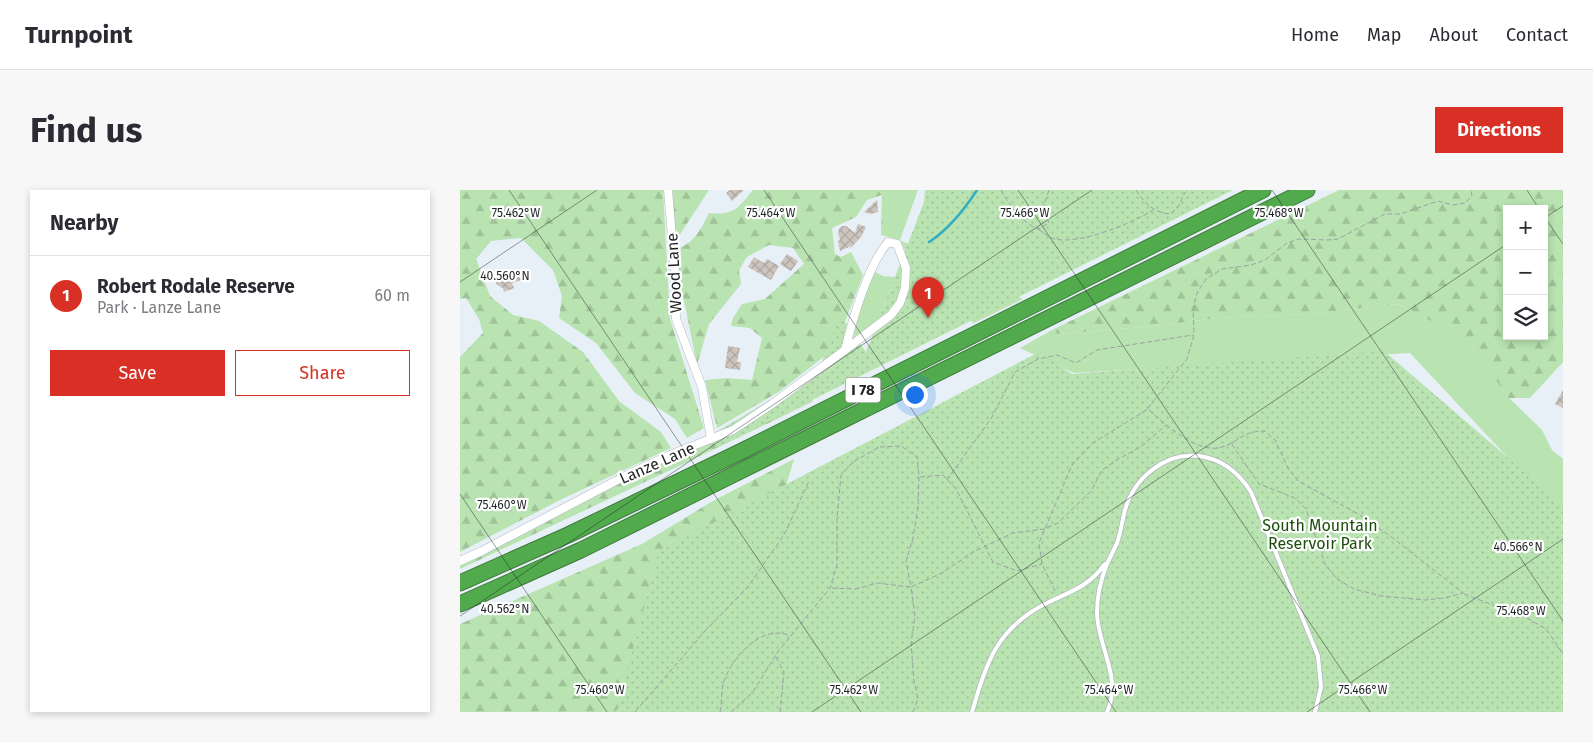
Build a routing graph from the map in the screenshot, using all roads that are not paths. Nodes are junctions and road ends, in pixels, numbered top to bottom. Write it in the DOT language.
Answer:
graph roads {
  1 [pos="668,190"];
  2 [pos="1263,190"];
  3 [pos="1307,190"];
  4 [pos="845,350"];
  5 [pos="712,439"];
  6 [pos="1110,558"];
  7 [pos="460,561"];
  8 [pos="460,583"];
  9 [pos="460,604"];
  10 [pos="972,712"];
  11 [pos="1107,712"];
  12 [pos="1315,712"];
  1 -- 5 [label="street, Wood Lane"];
  2 -- 8 [label="highway, I 78"];
  3 -- 9 [label="highway, I 78"];
  4 -- 4 [label="street, Lanze Lane"];
  4 -- 5 [label="street, Lanze Lane"];
  5 -- 7 [label="street, Lanze Lane"];
  6 -- 10 [label="lane"];
  6 -- 11 [label="lane"];
  6 -- 12 [label="lane"];
}
